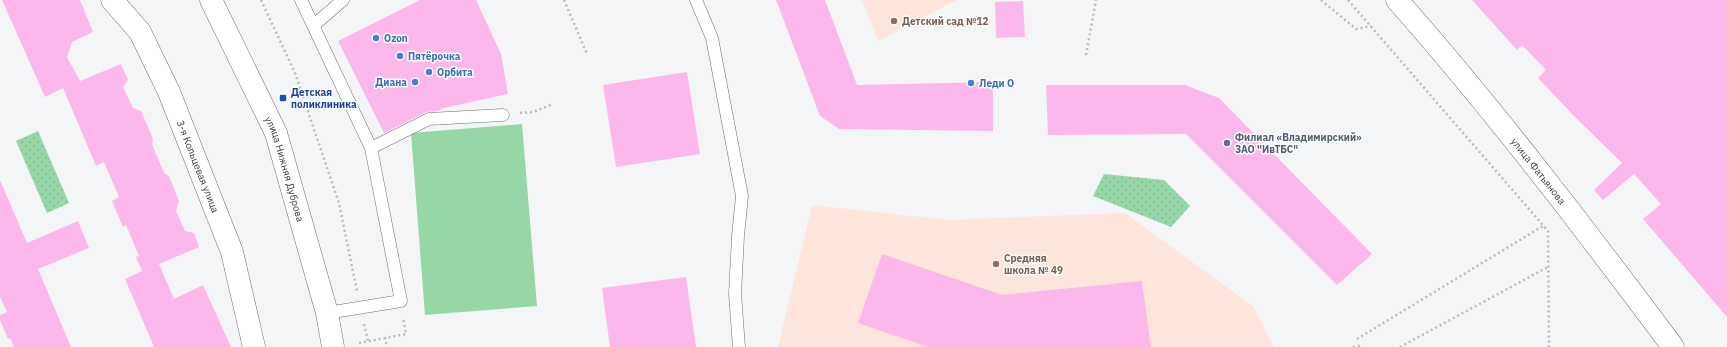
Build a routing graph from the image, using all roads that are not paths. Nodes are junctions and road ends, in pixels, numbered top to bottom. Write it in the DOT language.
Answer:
graph roads {
  1 [pos="112,0"];
  2 [pos="211,0"];
  3 [pos="301,0"];
  4 [pos="343,0"];
  5 [pos="696,0"];
  6 [pos="1397,0"];
  7 [pos="314,25"];
  8 [pos="503,115"];
  9 [pos="371,148"];
  10 [pos="327,313"];
  11 [pos="254,347"];
  12 [pos="333,347"];
  13 [pos="739,347"];
  14 [pos="1673,347"];
  1 -- 11 [label="street, 3-я Кольцевая улица"];
  2 -- 10 [label="street, улица Нижняя Дуброва"];
  3 -- 7 [label="lane"];
  4 -- 7 [label="lane"];
  5 -- 13 [label="lane"];
  6 -- 14 [label="street, улица Фатьянова"];
  7 -- 9 [label="lane"];
  8 -- 9 [label="lane"];
  9 -- 10 [label="lane"];
  10 -- 12 [label="street, улица Нижняя Дуброва"];
}
